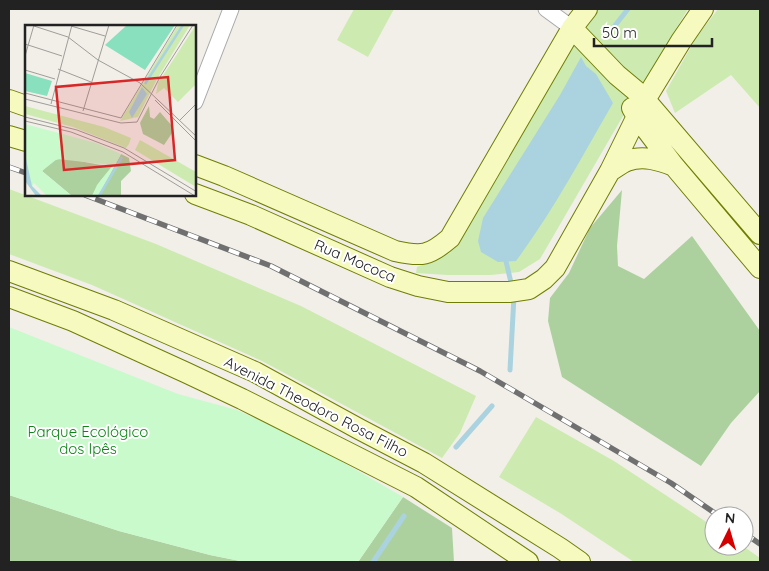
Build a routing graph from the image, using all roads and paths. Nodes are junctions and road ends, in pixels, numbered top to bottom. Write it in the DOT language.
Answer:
graph roads {
  1 [pos="231,9"];
  2 [pos="546,9"];
  3 [pos="588,9"];
  4 [pos="703,9"];
  5 [pos="572,28"];
  6 [pos="196,99"];
  7 [pos="9,100"];
  8 [pos="25,106"];
  9 [pos="641,109"];
  10 [pos="9,136"];
  11 [pos="25,141"];
  12 [pos="196,165"];
  13 [pos="674,166"];
  14 [pos="610,171"];
  15 [pos="196,194"];
  16 [pos="760,234"];
  17 [pos="760,268"];
  18 [pos="9,270"];
  19 [pos="9,297"];
  20 [pos="198,347"];
  21 [pos="255,372"];
  22 [pos="187,373"];
  23 [pos="242,399"];
  24 [pos="556,555"];
  25 [pos="528,562"];
  26 [pos="580,562"];
  1 -- 6 [label="street"];
  2 -- 5 [label="street"];
  3 -- 5 [label="main road"];
  4 -- 9 [label="main road"];
  5 -- 9 [label="main road"];
  5 -- 12 [label="main road, Rua Mococa"];
  7 -- 8 [label="main road"];
  9 -- 13 [label="main road"];
  9 -- 14 [label="main road"];
  9 -- 16 [label="main road"];
  10 -- 11 [label="main road"];
  13 -- 14 [label="main road"];
  13 -- 17 [label="main road"];
  14 -- 15 [label="main road, Rua Mococa"];
  18 -- 20 [label="main road, Avenida Theodoro Rosa Filho"];
  19 -- 22 [label="main road, Avenida Theodoro Rosa Filho"];
  20 -- 21 [label="main road, Avenida Theodoro Rosa Filho"];
  20 -- 22 [label="main road"];
  21 -- 23 [label="main road"];
  21 -- 24 [label="main road, Avenida Theodoro Rosa Filho"];
  22 -- 23 [label="main road, Avenida Theodoro Rosa Filho"];
  23 -- 25 [label="main road, Avenida Theodoro Rosa Filho"];
  24 -- 26 [label="main road, Avenida Theodoro Rosa Filho"];
}
